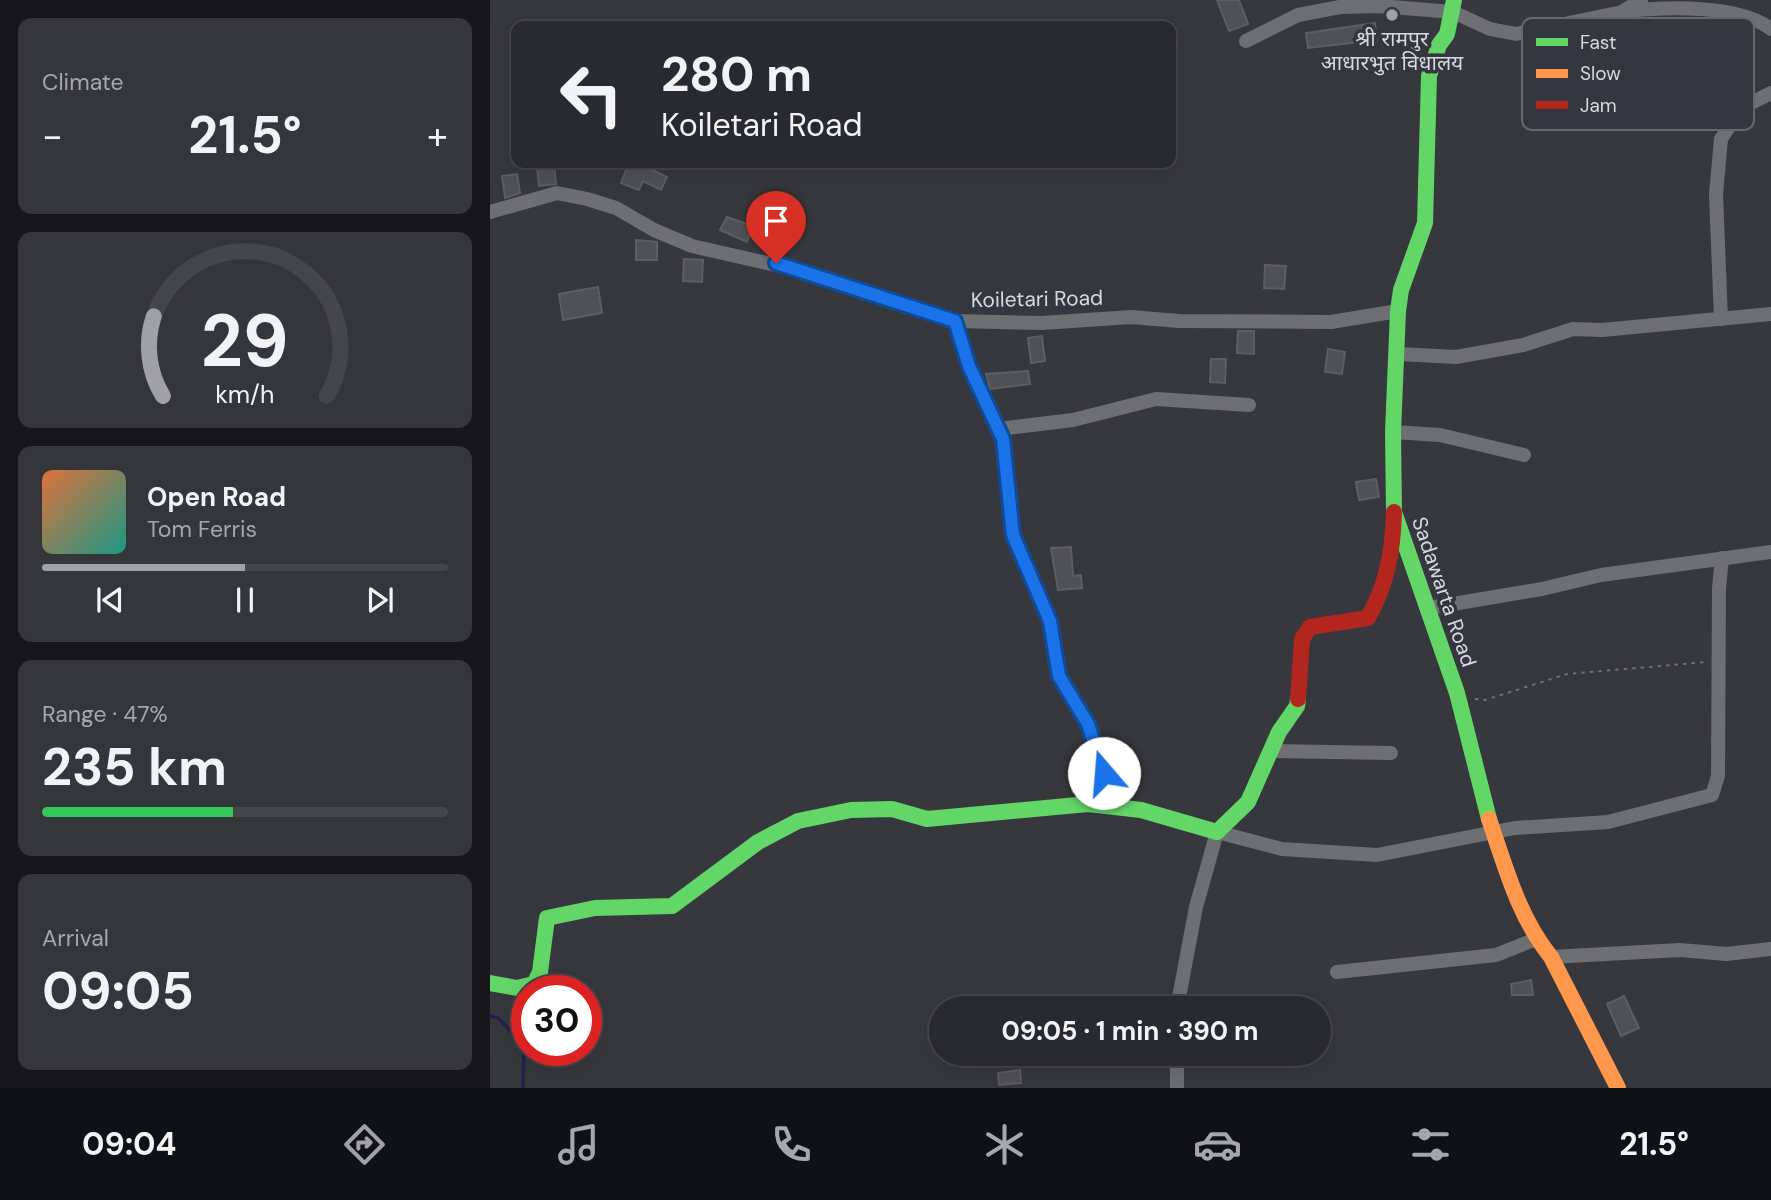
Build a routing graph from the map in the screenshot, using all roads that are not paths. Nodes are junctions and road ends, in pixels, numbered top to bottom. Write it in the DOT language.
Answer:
graph roads {
  1 [pos="1641,0"];
  2 [pos="1453,6"];
  3 [pos="1622,12"];
  4 [pos="1593,18"];
  5 [pos="1740,18"];
  6 [pos="1754,23"];
  7 [pos="1771,29"];
  8 [pos="1522,33"];
  9 [pos="1246,41"];
  10 [pos="1771,93"];
  11 [pos="1754,102"];
  12 [pos="1727,130"];
  13 [pos="490,212"];
  14 [pos="1398,311"];
  15 [pos="1771,314"];
  16 [pos="1721,319"];
  17 [pos="955,321"];
  18 [pos="1398,354"];
  19 [pos="1249,405"];
  20 [pos="998,429"];
  21 [pos="1393,432"];
  22 [pos="1524,455"];
  23 [pos="1394,512"];
  24 [pos="1771,552"];
  25 [pos="1722,558"];
  26 [pos="1429,608"];
  27 [pos="1270,751"];
  28 [pos="1391,753"];
  29 [pos="1104,773"];
  30 [pos="1088,804"];
  31 [pos="1116,807"];
  32 [pos="1217,832"];
  33 [pos="1494,832"];
  34 [pos="1536,939"];
  35 [pos="1771,949"];
  36 [pos="1551,957"];
  37 [pos="1337,972"];
  38 [pos="490,983"];
  39 [pos="1179,996"];
  40 [pos="1177,1066"];
  41 [pos="1177,1088"];
  42 [pos="1618,1088"];
  1 -- 3 [label="street"];
  2 -- 8 [label="street"];
  2 -- 9 [label="street"];
  2 -- 14 [label="street, Sadawarta Road"];
  3 -- 4 [label="street"];
  3 -- 5 [label="street"];
  6 -- 7 [label="street"];
  10 -- 11 [label="street"];
  12 -- 16 [label="street"];
  13 -- 17 [label="street, Koiletari Road"];
  14 -- 17 [label="street, Koiletari Road"];
  14 -- 18 [label="street, Sadawarta Road"];
  15 -- 16 [label="street"];
  16 -- 18 [label="street"];
  17 -- 20 [label="street"];
  18 -- 21 [label="street, Sadawarta Road"];
  19 -- 20 [label="street"];
  20 -- 29 [label="street"];
  21 -- 22 [label="street"];
  21 -- 23 [label="street, Sadawarta Road"];
  23 -- 26 [label="street, Sadawarta Road"];
  23 -- 27 [label="street"];
  24 -- 25 [label="street"];
  25 -- 26 [label="street"];
  25 -- 33 [label="street"];
  26 -- 33 [label="street, Sadawarta Road"];
  27 -- 28 [label="street"];
  27 -- 32 [label="street"];
  29 -- 30 [label="street"];
  29 -- 31 [label="street"];
  30 -- 31 [label="street"];
  30 -- 38 [label="street"];
  31 -- 32 [label="street"];
  32 -- 33 [label="street"];
  32 -- 39 [label="street"];
  33 -- 34 [label="street, Sadawarta Road"];
  34 -- 36 [label="street, Sadawarta Road"];
  34 -- 37 [label="street"];
  35 -- 36 [label="street"];
  36 -- 42 [label="street, Sadawarta Road"];
  40 -- 41 [label="street"];
}
